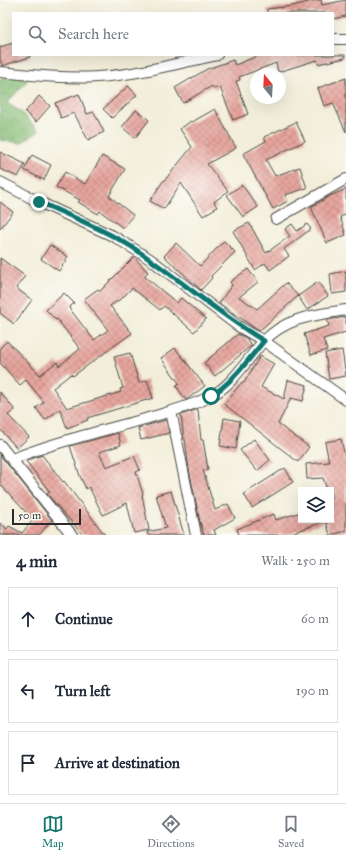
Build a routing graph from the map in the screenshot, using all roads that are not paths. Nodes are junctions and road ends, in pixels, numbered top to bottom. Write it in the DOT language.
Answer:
graph roads {
  1 [pos="346,38"];
  2 [pos="334,39"];
  3 [pos="212,56"];
  4 [pos="0,72"];
  5 [pos="346,179"];
  6 [pos="0,182"];
  7 [pos="276,218"];
  8 [pos="346,310"];
  9 [pos="264,341"];
  10 [pos="346,400"];
  11 [pos="171,411"];
  12 [pos="0,445"];
  13 [pos="12,459"];
  14 [pos="72,535"];
  15 [pos="196,535"];
  1 -- 2 [label="street"];
  3 -- 4 [label="street"];
  5 -- 7 [label="street"];
  6 -- 9 [label="street"];
  8 -- 9 [label="street"];
  9 -- 10 [label="street"];
  9 -- 11 [label="street"];
  11 -- 13 [label="street"];
  11 -- 15 [label="street"];
  12 -- 13 [label="street"];
  13 -- 14 [label="street"];
}
